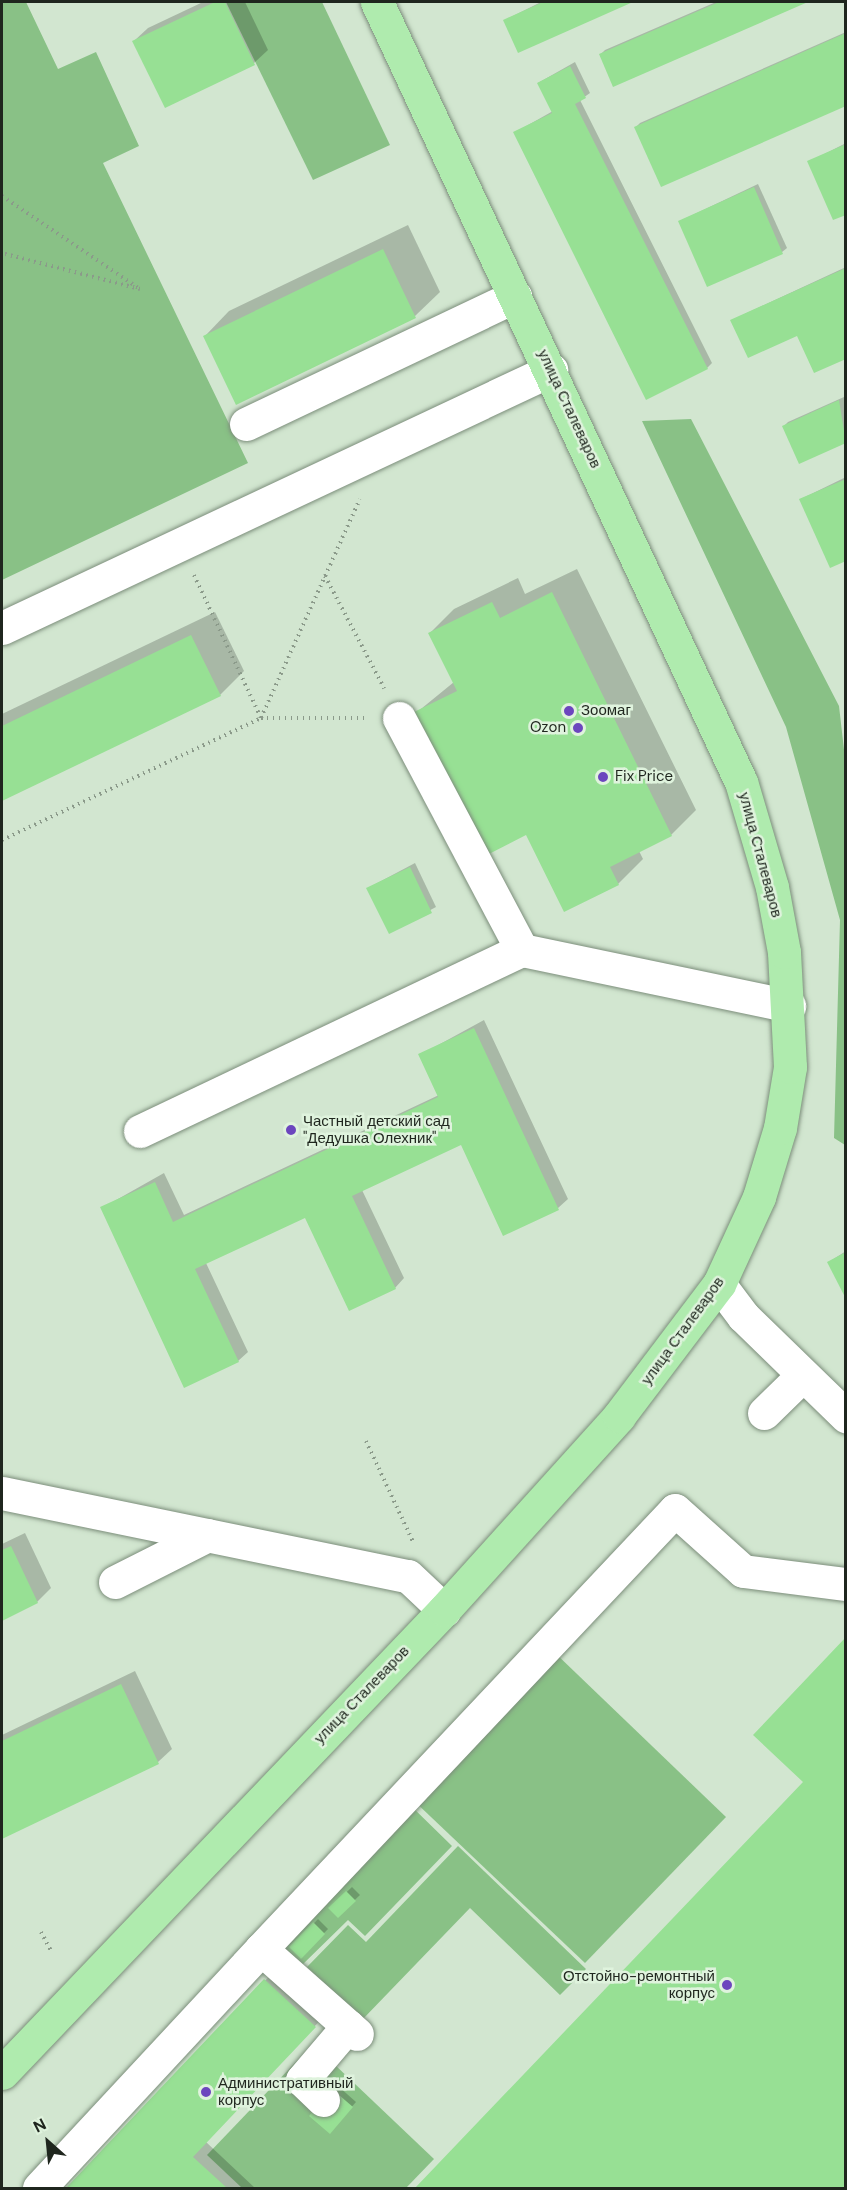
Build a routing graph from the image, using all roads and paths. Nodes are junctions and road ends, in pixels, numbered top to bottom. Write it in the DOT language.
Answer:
graph roads {
  1 [pos="377,2"];
  2 [pos="2,196"];
  3 [pos="2,253"];
  4 [pos="515,296"];
  5 [pos="551,370"];
  6 [pos="246,424"];
  7 [pos="383,449"];
  8 [pos="180,544"];
  9 [pos="325,576"];
  10 [pos="2,628"];
  11 [pos="261,718"];
  12 [pos="399,718"];
  13 [pos="2,840"];
  14 [pos="522,950"];
  15 [pos="789,1006"];
  16 [pos="140,1131"];
  17 [pos="719,1284"];
  18 [pos="803,1375"];
  19 [pos="764,1413"];
  20 [pos="846,1416"];
  21 [pos="366,1441"];
  22 [pos="2,1493"];
  23 [pos="208,1535"];
  24 [pos="418,1551"];
  25 [pos="115,1582"];
  26 [pos="846,1584"];
  27 [pos="444,1610"];
  28 [pos="41,1932"];
  29 [pos="261,1949"];
  30 [pos="51,1951"];
  31 [pos="2,2073"];
  32 [pos="323,2100"];
  33 [pos="39,2188"];
  1 -- 4 [label="main road, улица Сталеваров"];
  2 -- 3 [label="path"];
  4 -- 5 [label="main road, улица Сталеваров"];
  4 -- 6 [label="lane"];
  5 -- 7 [label="lane"];
  5 -- 15 [label="main road, улица Сталеваров"];
  7 -- 8 [label="lane"];
  7 -- 9 [label="path"];
  8 -- 10 [label="lane"];
  8 -- 11 [label="path"];
  9 -- 11 [label="path"];
  9 -- 12 [label="path"];
  11 -- 12 [label="path"];
  11 -- 13 [label="path"];
  12 -- 14 [label="lane"];
  14 -- 15 [label="lane"];
  14 -- 16 [label="lane"];
  15 -- 17 [label="main road, улица Сталеваров"];
  17 -- 18 [label="lane"];
  17 -- 27 [label="main road, улица Сталеваров"];
  18 -- 19 [label="lane"];
  18 -- 20 [label="lane"];
  21 -- 24 [label="path"];
  22 -- 23 [label="lane"];
  23 -- 25 [label="lane"];
  23 -- 27 [label="lane"];
  26 -- 29 [label="lane"];
  27 -- 31 [label="main road, улица Сталеваров"];
  28 -- 30 [label="path"];
  29 -- 32 [label="lane"];
  29 -- 33 [label="lane"];
}
